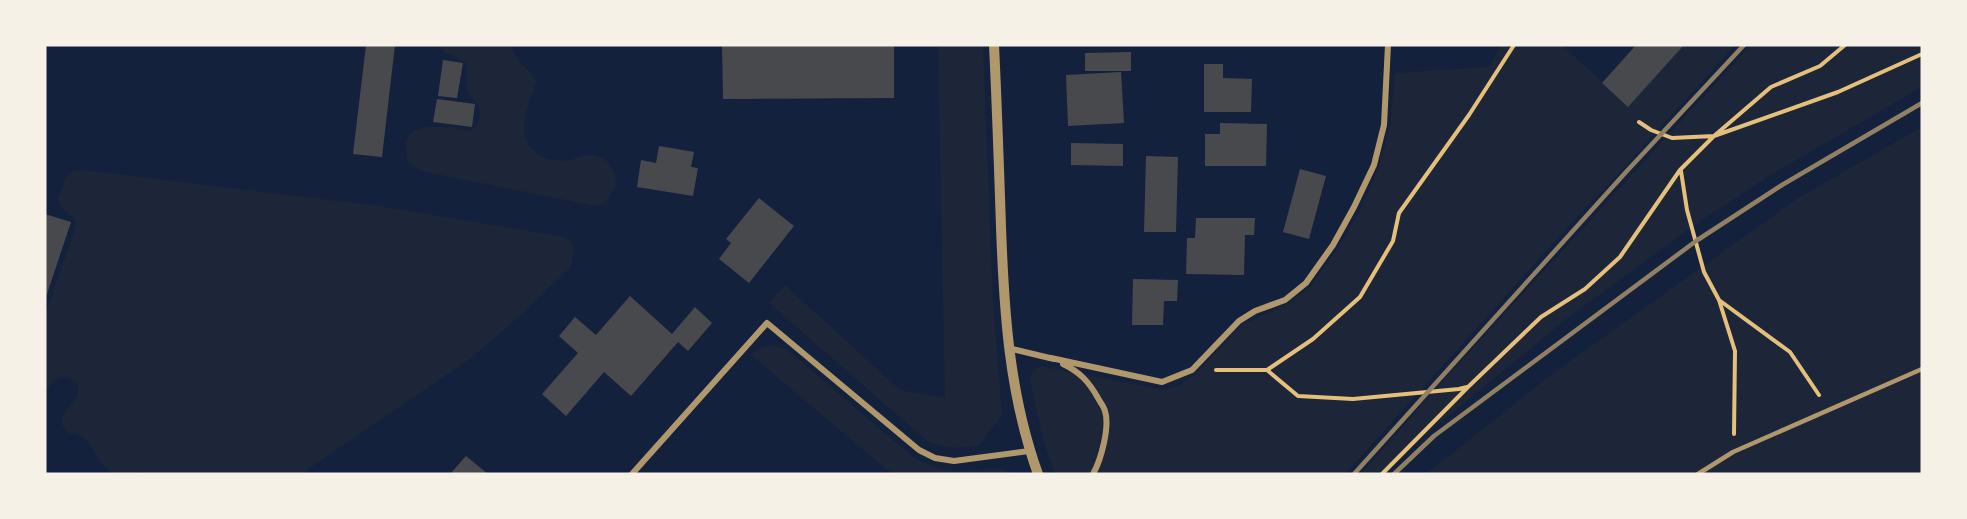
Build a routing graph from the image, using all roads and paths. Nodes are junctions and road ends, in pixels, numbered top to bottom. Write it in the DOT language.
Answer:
graph roads {
  1 [pos="994,45"];
  2 [pos="1388,45"];
  3 [pos="1514,45"];
  4 [pos="1845,45"];
  5 [pos="1922,54"];
  6 [pos="1639,122"];
  7 [pos="1714,136"];
  8 [pos="1680,170"];
  9 [pos="1719,300"];
  10 [pos="1008,348"];
  11 [pos="1051,358"];
  12 [pos="1922,369"];
  13 [pos="1191,370"];
  14 [pos="1267,370"];
  15 [pos="1468,387"];
  16 [pos="1829,410"];
  17 [pos="1029,451"];
  18 [pos="1733,452"];
  19 [pos="632,474"];
  20 [pos="1038,474"];
  21 [pos="1093,474"];
  22 [pos="1382,474"];
  23 [pos="1698,474"];
  1 -- 10 [label="street"];
  2 -- 13 [label="street"];
  3 -- 14 [label="path"];
  4 -- 7 [label="path"];
  5 -- 7 [label="path"];
  6 -- 7 [label="path"];
  7 -- 8 [label="path"];
  8 -- 9 [label="path"];
  8 -- 15 [label="path"];
  9 -- 16 [label="path"];
  9 -- 18 [label="path"];
  10 -- 11 [label="street"];
  10 -- 17 [label="street"];
  11 -- 13 [label="street"];
  11 -- 21 [label="street"];
  12 -- 16 [label="lane"];
  13 -- 14 [label="path"];
  14 -- 15 [label="path"];
  15 -- 22 [label="path"];
  16 -- 18 [label="lane"];
  17 -- 19 [label="street"];
  17 -- 20 [label="street"];
  18 -- 23 [label="lane"];
}
